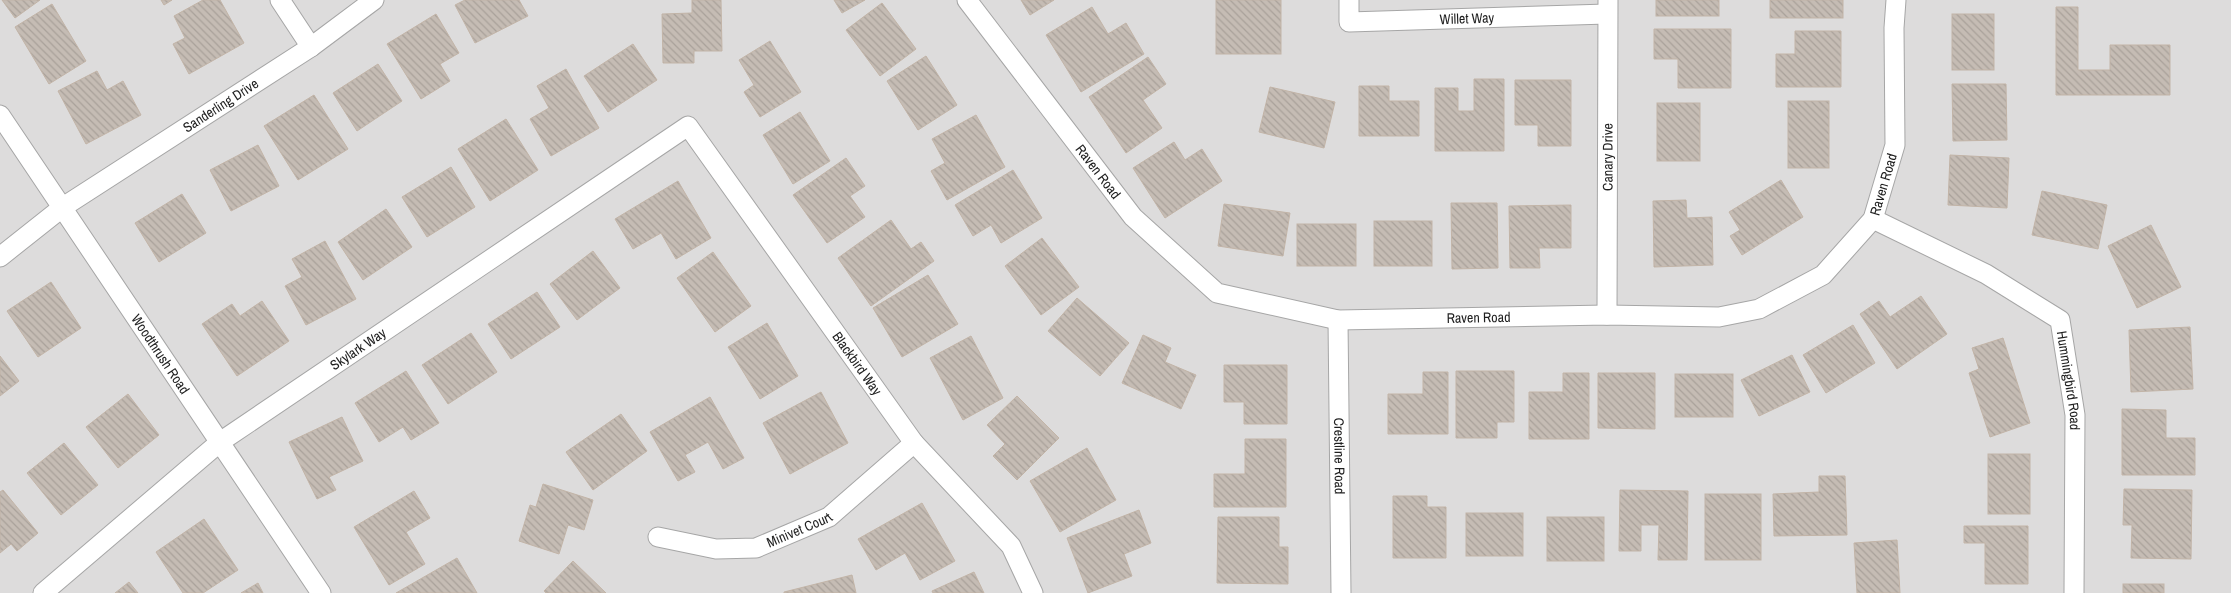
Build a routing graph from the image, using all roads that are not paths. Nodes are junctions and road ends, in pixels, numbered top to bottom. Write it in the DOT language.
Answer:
graph roads {
  1 [pos="280,0"];
  2 [pos="374,0"];
  3 [pos="967,0"];
  4 [pos="1348,0"];
  5 [pos="1896,0"];
  6 [pos="1608,7"];
  7 [pos="311,47"];
  8 [pos="0,115"];
  9 [pos="688,126"];
  10 [pos="62,208"];
  11 [pos="1873,219"];
  12 [pos="0,257"];
  13 [pos="1607,315"];
  14 [pos="1338,320"];
  15 [pos="220,442"];
  16 [pos="914,443"];
  17 [pos="658,537"];
  18 [pos="44,593"];
  19 [pos="321,593"];
  20 [pos="1032,593"];
  21 [pos="1341,593"];
  22 [pos="2074,593"];
  1 -- 7 [label="street"];
  2 -- 7 [label="street, Sanderling Drive"];
  3 -- 14 [label="street, Raven Road"];
  4 -- 6 [label="street, Willet Way"];
  5 -- 11 [label="street, Raven Road"];
  6 -- 13 [label="street, Canary Drive"];
  7 -- 10 [label="street, Sanderling Drive"];
  8 -- 10 [label="street, Woodthrush Road"];
  9 -- 15 [label="street, Skylark Way"];
  9 -- 16 [label="street, Blackbird Way"];
  10 -- 12 [label="street, Sanderling Drive"];
  10 -- 15 [label="street, Woodthrush Road"];
  11 -- 13 [label="street, Raven Road"];
  11 -- 22 [label="street, Hummingbird Road"];
  13 -- 14 [label="street, Raven Road"];
  14 -- 21 [label="street, Crestline Road"];
  15 -- 18 [label="street, Skylark Way"];
  15 -- 19 [label="street, Woodthrush Road"];
  16 -- 17 [label="street, Minivet Court"];
  16 -- 20 [label="street, Blackbird Way"];
}
